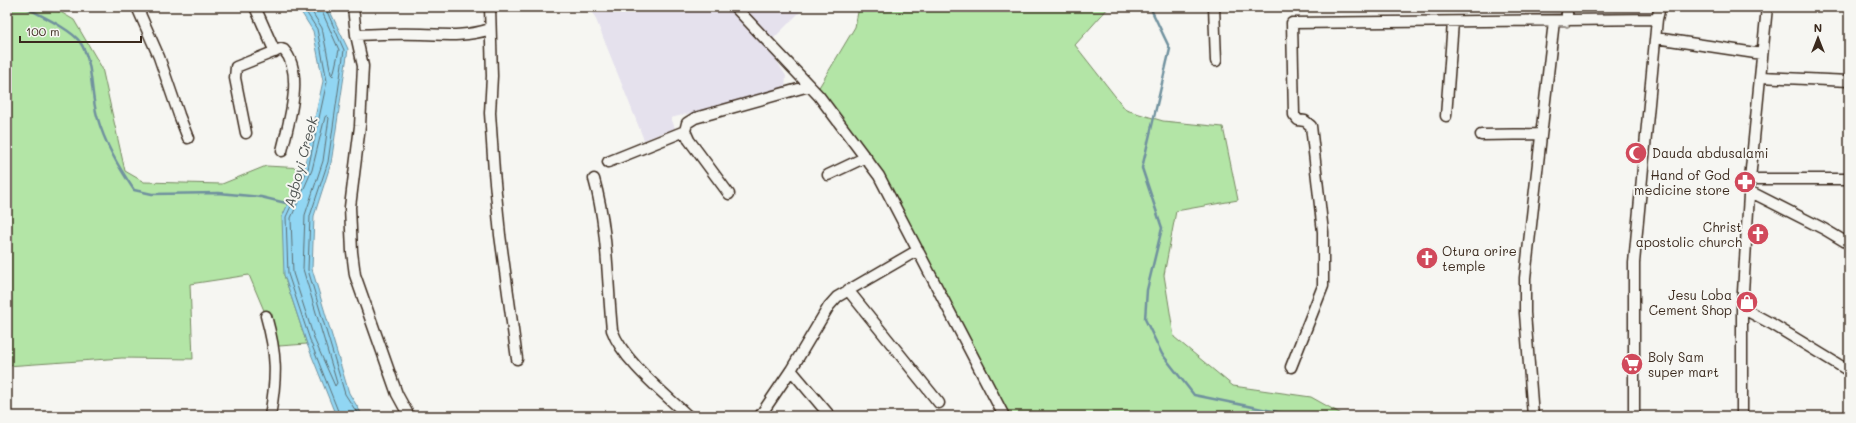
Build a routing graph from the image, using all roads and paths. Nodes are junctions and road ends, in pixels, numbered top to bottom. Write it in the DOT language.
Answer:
graph roads {
  1 [pos="137,7"];
  2 [pos="255,7"];
  3 [pos="353,7"];
  4 [pos="490,7"];
  5 [pos="735,7"];
  6 [pos="1214,7"];
  7 [pos="1567,7"];
  8 [pos="1660,7"];
  9 [pos="1767,7"];
  10 [pos="1657,19"];
  11 [pos="1554,21"];
  12 [pos="1567,21"];
  13 [pos="1453,22"];
  14 [pos="490,29"];
  15 [pos="356,35"];
  16 [pos="1656,38"];
  17 [pos="275,52"];
  18 [pos="1762,54"];
  19 [pos="1216,61"];
  20 [pos="1760,77"];
  21 [pos="1849,81"];
  22 [pos="809,86"];
  23 [pos="1446,116"];
  24 [pos="686,131"];
  25 [pos="246,133"];
  26 [pos="1540,134"];
  27 [pos="1481,135"];
  28 [pos="188,138"];
  29 [pos="282,151"];
  30 [pos="866,157"];
  31 [pos="608,162"];
  32 [pos="828,175"];
  33 [pos="594,179"];
  34 [pos="1750,179"];
  35 [pos="1849,179"];
  36 [pos="1750,191"];
  37 [pos="729,194"];
  38 [pos="1849,244"];
  39 [pos="918,250"];
  40 [pos="848,290"];
  41 [pos="1742,308"];
  42 [pos="266,316"];
  43 [pos="517,359"];
  44 [pos="1291,367"];
  45 [pos="791,370"];
  46 [pos="1849,371"];
  47 [pos="939,403"];
  48 [pos="270,416"];
  49 [pos="409,416"];
  50 [pos="688,416"];
  51 [pos="760,416"];
  52 [pos="830,416"];
  53 [pos="1004,416"];
  54 [pos="1533,416"];
  55 [pos="1634,416"];
  56 [pos="1742,416"];
  1 -- 28 [label="street"];
  2 -- 17 [label="street"];
  3 -- 15 [label="street"];
  4 -- 14 [label="street"];
  5 -- 22 [label="street"];
  6 -- 19 [label="street"];
  7 -- 12 [label="street"];
  8 -- 10 [label="street"];
  9 -- 18 [label="street"];
  10 -- 12 [label="street"];
  10 -- 16 [label="street"];
  11 -- 12 [label="street"];
  11 -- 13 [label="street"];
  11 -- 26 [label="street"];
  13 -- 23 [label="street"];
  13 -- 44 [label="street"];
  14 -- 15 [label="street"];
  14 -- 43 [label="street"];
  15 -- 49 [label="street"];
  16 -- 18 [label="street"];
  16 -- 55 [label="street"];
  17 -- 25 [label="street"];
  17 -- 29 [label="street"];
  18 -- 20 [label="street"];
  20 -- 21 [label="street"];
  20 -- 34 [label="street"];
  22 -- 24 [label="street"];
  22 -- 30 [label="street"];
  24 -- 31 [label="street"];
  24 -- 37 [label="street"];
  26 -- 27 [label="street"];
  26 -- 54 [label="street"];
  30 -- 32 [label="street"];
  30 -- 39 [label="street"];
  33 -- 50 [label="street"];
  34 -- 35 [label="street"];
  34 -- 36 [label="street"];
  36 -- 38 [label="street"];
  36 -- 41 [label="street"];
  39 -- 40 [label="street"];
  39 -- 53 [label="street"];
  40 -- 45 [label="street"];
  40 -- 47 [label="street"];
  41 -- 46 [label="street"];
  41 -- 56 [label="street"];
  42 -- 48 [label="street"];
  45 -- 51 [label="street"];
  45 -- 52 [label="street"];
}
